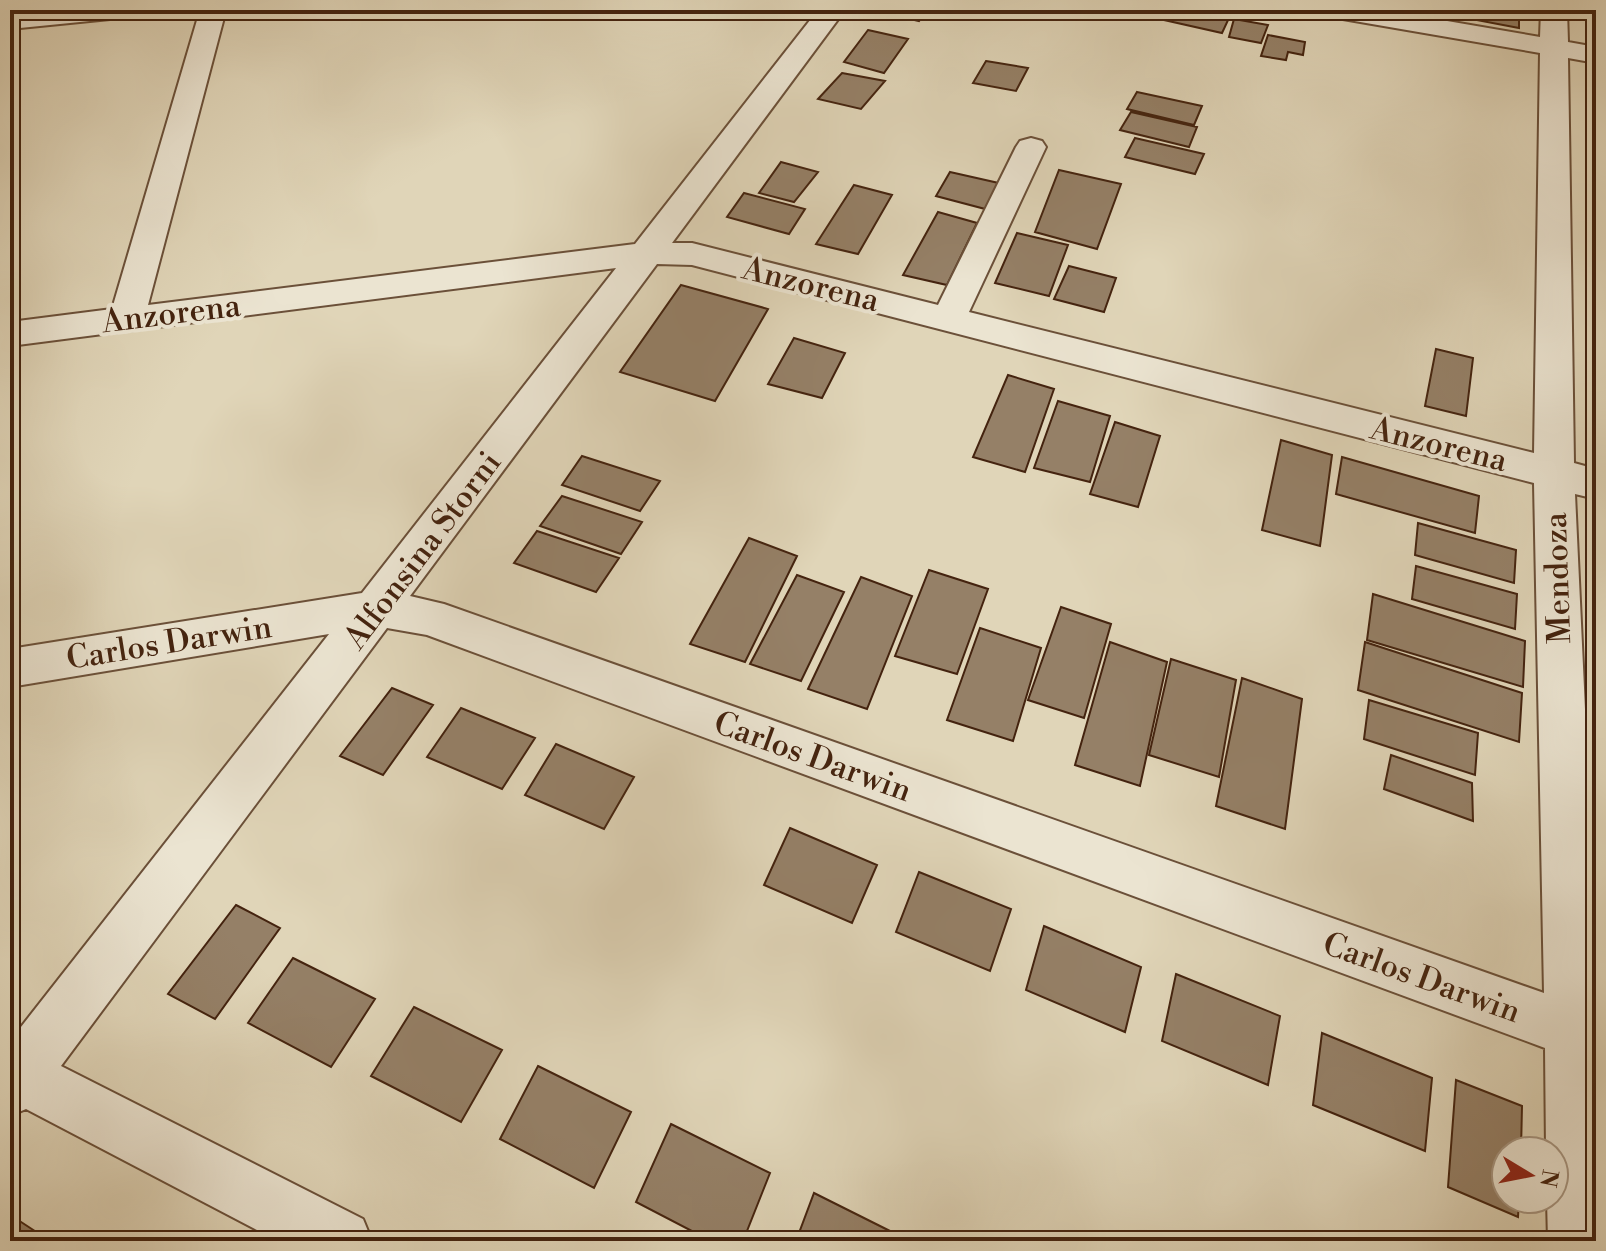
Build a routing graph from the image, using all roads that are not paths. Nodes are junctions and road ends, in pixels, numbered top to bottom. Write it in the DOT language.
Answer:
graph roads {
  1 [pos="120,10"];
  2 [pos="213,10"];
  3 [pos="832,10"];
  4 [pos="1337,10"];
  5 [pos="10,21"];
  6 [pos="1568,38"];
  7 [pos="1031,147"];
  8 [pos="648,253"];
  9 [pos="127,318"];
  10 [pos="948,319"];
  11 [pos="10,334"];
  12 [pos="1554,473"];
  13 [pos="1596,484"];
  14 [pos="378,608"];
  15 [pos="10,668"];
  16 [pos="1585,1035"];
  17 [pos="15,1081"];
  18 [pos="341,1241"];
  19 [pos="1579,1241"];
  1 -- 5 [label="street"];
  2 -- 9 [label="street"];
  3 -- 8 [label="street, Alfonsina Storni"];
  4 -- 6 [label="street"];
  6 -- 12 [label="street, Mendoza"];
  7 -- 10 [label="street"];
  8 -- 9 [label="street, Anzorena"];
  8 -- 10 [label="street, Anzorena"];
  8 -- 14 [label="street, Alfonsina Storni"];
  9 -- 11 [label="street, Anzorena"];
  10 -- 12 [label="street, Anzorena"];
  12 -- 13 [label="street, Anzorena"];
  12 -- 16 [label="street, Mendoza"];
  14 -- 15 [label="street, Carlos Darwin"];
  14 -- 16 [label="street, Carlos Darwin"];
  14 -- 17 [label="street, Alfonsina Storni"];
  16 -- 19 [label="street, Mendoza"];
  17 -- 18 [label="street"];
}
